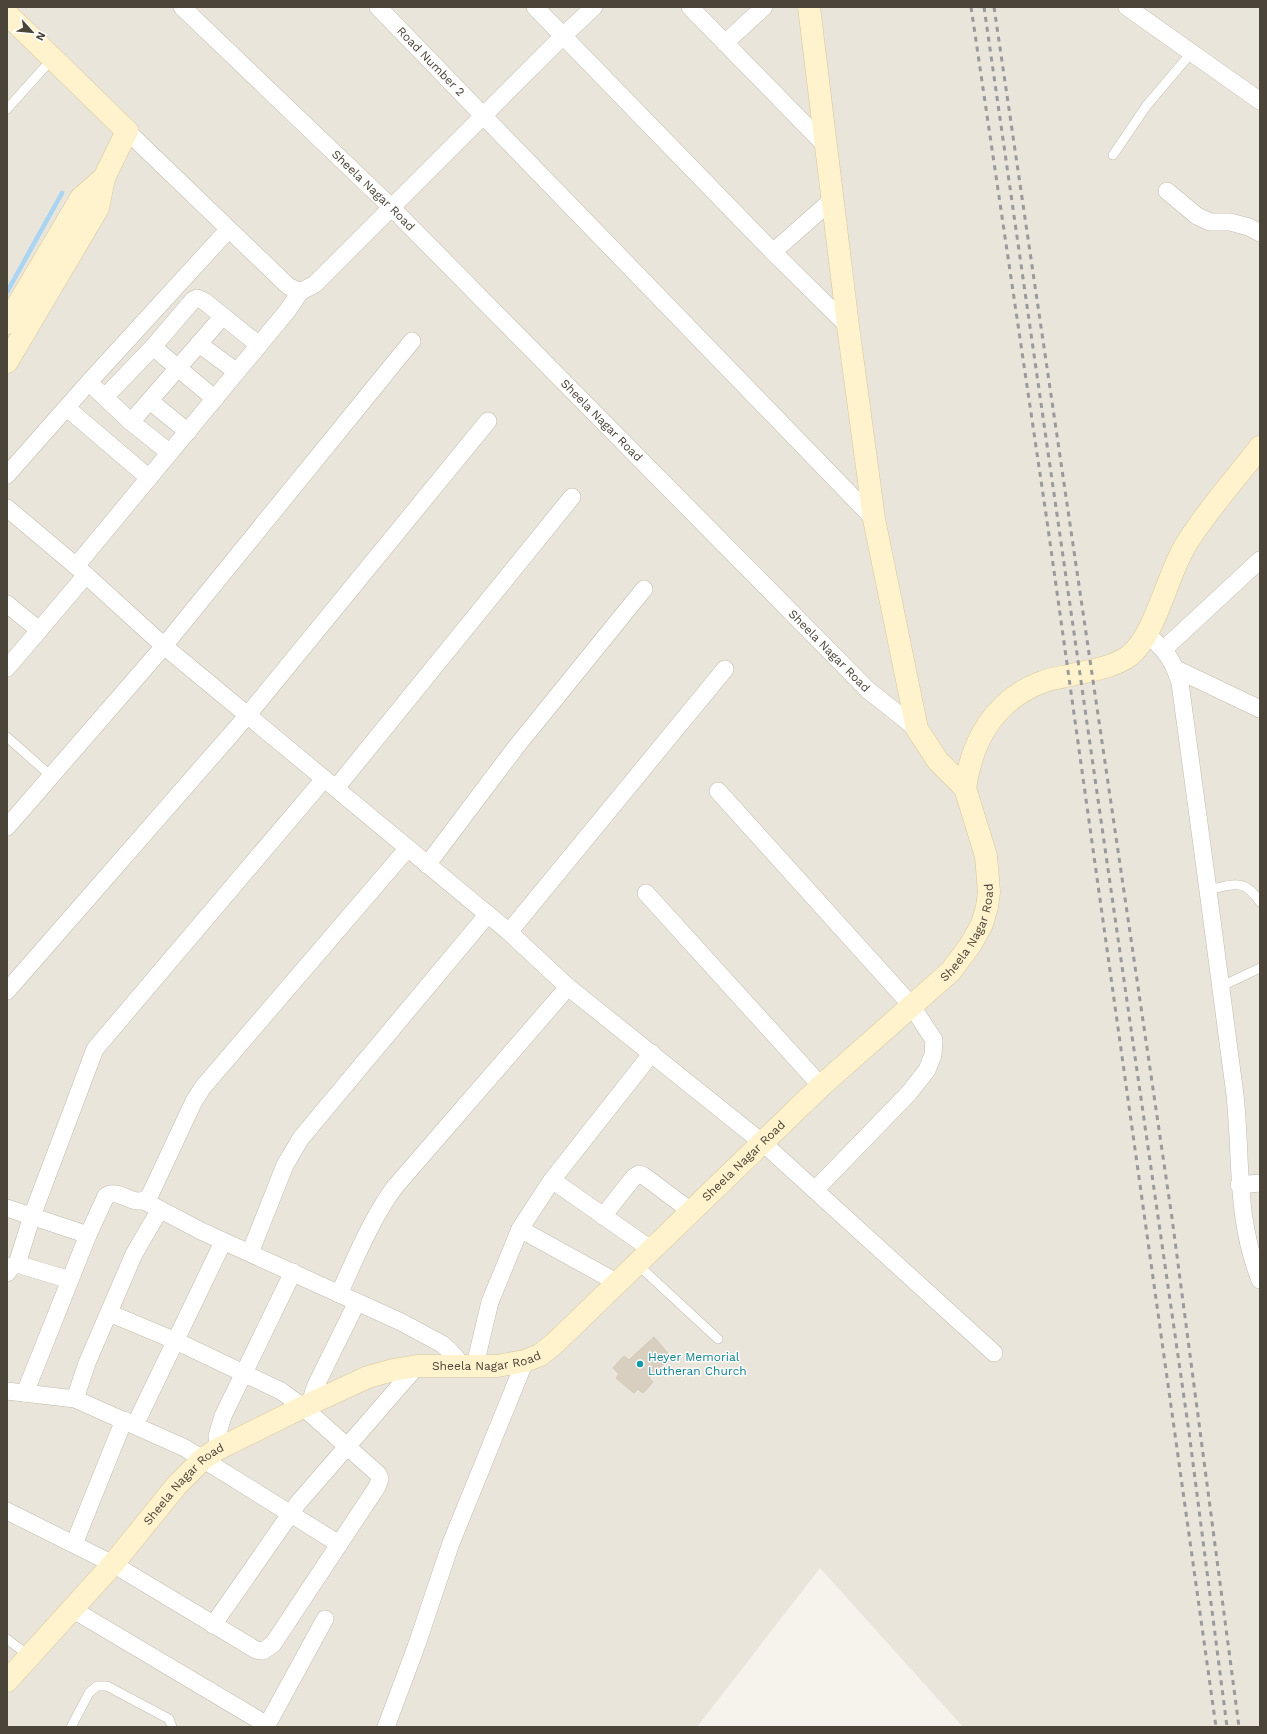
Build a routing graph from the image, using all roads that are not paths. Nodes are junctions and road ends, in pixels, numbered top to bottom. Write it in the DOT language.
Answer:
graph roads {
  1 [pos="182,7"];
  2 [pos="378,7"];
  3 [pos="535,7"];
  4 [pos="594,7"];
  5 [pos="690,7"];
  6 [pos="764,7"];
  7 [pos="809,7"];
  8 [pos="1127,7"];
  9 [pos="7,14"];
  10 [pos="563,36"];
  11 [pos="725,43"];
  12 [pos="1192,52"];
  13 [pos="52,59"];
  14 [pos="1260,101"];
  15 [pos="7,109"];
  16 [pos="484,116"];
  17 [pos="127,131"];
  18 [pos="827,147"];
  19 [pos="1113,155"];
  20 [pos="104,178"];
  21 [pos="1168,191"];
  22 [pos="833,199"];
  23 [pos="391,207"];
  24 [pos="228,230"];
  25 [pos="1260,233"];
  26 [pos="773,252"];
  27 [pos="300,292"];
  28 [pos="223,316"];
  29 [pos="7,323"];
  30 [pos="848,326"];
  31 [pos="412,341"];
  32 [pos="199,344"];
  33 [pos="260,345"];
  34 [pos="153,347"];
  35 [pos="7,362"];
  36 [pos="178,369"];
  37 [pos="237,372"];
  38 [pos="89,382"];
  39 [pos="105,397"];
  40 [pos="215,399"];
  41 [pos="150,401"];
  42 [pos="67,408"];
  43 [pos="488,421"];
  44 [pos="131,422"];
  45 [pos="188,432"];
  46 [pos="1260,447"];
  47 [pos="170,453"];
  48 [pos="7,475"];
  49 [pos="149,478"];
  50 [pos="572,497"];
  51 [pos="7,508"];
  52 [pos="874,519"];
  53 [pos="1260,560"];
  54 [pos="81,570"];
  55 [pos="644,589"];
  56 [pos="7,604"];
  57 [pos="39,630"];
  58 [pos="1146,634"];
  59 [pos="164,646"];
  60 [pos="1164,649"];
  61 [pos="7,668"];
  62 [pos="725,669"];
  63 [pos="1176,670"];
  64 [pos="1260,709"];
  65 [pos="247,716"];
  66 [pos="917,729"];
  67 [pos="7,737"];
  68 [pos="51,776"];
  69 [pos="330,783"];
  70 [pos="965,788"];
  71 [pos="718,791"];
  72 [pos="7,827"];
  73 [pos="408,848"];
  74 [pos="427,865"];
  75 [pos="1208,890"];
  76 [pos="646,893"];
  77 [pos="1260,902"];
  78 [pos="488,914"];
  79 [pos="509,932"];
  80 [pos="1260,968"];
  81 [pos="568,987"];
  82 [pos="1220,988"];
  83 [pos="7,991"];
  84 [pos="911,1005"];
  85 [pos="652,1054"];
  86 [pos="821,1086"];
  87 [pos="763,1143"];
  88 [pos="552,1180"];
  89 [pos="1260,1183"];
  90 [pos="1239,1185"];
  91 [pos="815,1190"];
  92 [pos="144,1201"];
  93 [pos="7,1208"];
  94 [pos="159,1211"];
  95 [pos="692,1212"];
  96 [pos="32,1216"];
  97 [pos="603,1216"];
  98 [pos="520,1229"];
  99 [pos="88,1235"];
  100 [pos="223,1242"];
  101 [pos="250,1253"];
  102 [pos="644,1257"];
  103 [pos="12,1269"];
  104 [pos="293,1272"];
  105 [pos="70,1280"];
  106 [pos="1260,1280"];
  107 [pos="618,1283"];
  108 [pos="339,1294"];
  109 [pos="357,1302"];
  110 [pos="109,1313"];
  111 [pos="718,1338"];
  112 [pos="176,1341"];
  113 [pos="994,1353"];
  114 [pos="525,1361"];
  115 [pos="469,1365"];
  116 [pos="417,1366"];
  117 [pos="243,1374"];
  118 [pos="7,1392"];
  119 [pos="25,1393"];
  120 [pos="75,1399"];
  121 [pos="307,1405"];
  122 [pos="130,1423"];
  123 [pos="346,1447"];
  124 [pos="211,1453"];
  125 [pos="7,1511"];
  126 [pos="291,1513"];
  127 [pos="74,1544"];
  128 [pos="339,1544"];
  129 [pos="113,1564"];
  130 [pos="72,1608"];
  131 [pos="325,1620"];
  132 [pos="214,1625"];
  133 [pos="7,1639"];
  134 [pos="29,1656"];
  135 [pos="7,1681"];
  136 [pos="267,1726"];
  137 [pos="71,1727"];
  138 [pos="172,1727"];
  139 [pos="386,1727"];
  1 -- 23 [label="street, Sheela Nagar Road"];
  2 -- 16 [label="street, Road Number 2"];
  3 -- 10 [label="street"];
  4 -- 10 [label="street"];
  5 -- 11 [label="street"];
  6 -- 11 [label="street"];
  7 -- 18 [label="main road"];
  8 -- 12 [label="street"];
  9 -- 13 [label="main road"];
  10 -- 16 [label="street"];
  10 -- 26 [label="street"];
  11 -- 18 [label="street"];
  12 -- 14 [label="street"];
  12 -- 19 [label="lane"];
  13 -- 15 [label="lane"];
  13 -- 17 [label="main road"];
  16 -- 23 [label="street"];
  16 -- 52 [label="street, Road Number 2"];
  17 -- 20 [label="main road"];
  17 -- 24 [label="street"];
  18 -- 22 [label="main road"];
  20 -- 29 [label="main road"];
  20 -- 35 [label="main road"];
  21 -- 25 [label="street"];
  22 -- 26 [label="street"];
  22 -- 30 [label="main road"];
  23 -- 27 [label="street"];
  23 -- 66 [label="street, Sheela Nagar Road"];
  24 -- 27 [label="street"];
  24 -- 38 [label="street"];
  26 -- 30 [label="street"];
  27 -- 33 [label="street"];
  28 -- 32 [label="street"];
  28 -- 33 [label="street"];
  28 -- 34 [label="street"];
  30 -- 52 [label="main road"];
  31 -- 59 [label="street"];
  32 -- 36 [label="street"];
  32 -- 37 [label="street"];
  33 -- 37 [label="street"];
  34 -- 36 [label="street"];
  34 -- 39 [label="street"];
  36 -- 40 [label="street"];
  36 -- 41 [label="street"];
  37 -- 40 [label="street"];
  38 -- 39 [label="street"];
  38 -- 42 [label="street"];
  39 -- 44 [label="street"];
  40 -- 45 [label="street"];
  41 -- 44 [label="street"];
  41 -- 45 [label="street"];
  42 -- 48 [label="street"];
  42 -- 49 [label="street"];
  43 -- 65 [label="street"];
  44 -- 47 [label="street"];
  45 -- 47 [label="street"];
  46 -- 58 [label="main road"];
  47 -- 49 [label="street"];
  49 -- 54 [label="street"];
  50 -- 69 [label="street"];
  51 -- 54 [label="street"];
  52 -- 66 [label="main road"];
  53 -- 60 [label="street"];
  54 -- 57 [label="street"];
  54 -- 59 [label="street"];
  55 -- 74 [label="street"];
  56 -- 57 [label="street"];
  57 -- 61 [label="street"];
  58 -- 60 [label="street"];
  58 -- 70 [label="main road"];
  59 -- 65 [label="street"];
  59 -- 68 [label="street"];
  60 -- 63 [label="street"];
  62 -- 79 [label="street"];
  63 -- 64 [label="street"];
  63 -- 75 [label="street"];
  65 -- 69 [label="street"];
  65 -- 83 [label="street"];
  66 -- 70 [label="main road, Sheela Nagar Road"];
  67 -- 68 [label="lane"];
  68 -- 72 [label="street"];
  69 -- 73 [label="street"];
  69 -- 96 [label="street"];
  70 -- 84 [label="main road, Sheela Nagar Road"];
  71 -- 84 [label="street"];
  73 -- 74 [label="street"];
  73 -- 92 [label="street"];
  74 -- 78 [label="street"];
  75 -- 77 [label="lane"];
  75 -- 82 [label="street"];
  76 -- 86 [label="street"];
  78 -- 79 [label="street"];
  78 -- 101 [label="street"];
  79 -- 81 [label="street"];
  80 -- 82 [label="lane"];
  81 -- 85 [label="street"];
  81 -- 108 [label="street"];
  82 -- 90 [label="street"];
  84 -- 86 [label="main road, Sheela Nagar Road"];
  84 -- 91 [label="street"];
  85 -- 87 [label="street"];
  85 -- 88 [label="street"];
  86 -- 87 [label="main road, Sheela Nagar Road"];
  87 -- 91 [label="street"];
  87 -- 95 [label="main road, Sheela Nagar Road"];
  88 -- 97 [label="street"];
  88 -- 98 [label="street"];
  89 -- 90 [label="street"];
  90 -- 106 [label="street"];
  91 -- 113 [label="street"];
  92 -- 94 [label="street"];
  92 -- 99 [label="street"];
  93 -- 96 [label="street"];
  94 -- 100 [label="street"];
  94 -- 110 [label="street"];
  95 -- 97 [label="street"];
  95 -- 102 [label="main road, Sheela Nagar Road"];
  96 -- 99 [label="street"];
  96 -- 103 [label="street"];
  97 -- 102 [label="street"];
  98 -- 107 [label="street"];
  98 -- 115 [label="street"];
  99 -- 105 [label="street"];
  100 -- 101 [label="street"];
  100 -- 112 [label="street"];
  101 -- 104 [label="street"];
  102 -- 107 [label="main road, Sheela Nagar Road"];
  102 -- 111 [label="lane"];
  103 -- 105 [label="street"];
  104 -- 108 [label="street"];
  104 -- 117 [label="street"];
  105 -- 119 [label="street"];
  107 -- 114 [label="main road, Sheela Nagar Road"];
  108 -- 109 [label="street"];
  109 -- 115 [label="street"];
  109 -- 121 [label="street"];
  110 -- 112 [label="street"];
  110 -- 120 [label="street"];
  112 -- 117 [label="street"];
  112 -- 122 [label="street"];
  114 -- 115 [label="main road, Sheela Nagar Road"];
  114 -- 139 [label="street"];
  115 -- 116 [label="main road, Sheela Nagar Road"];
  116 -- 121 [label="main road, Sheela Nagar Road"];
  116 -- 123 [label="street"];
  117 -- 121 [label="street"];
  117 -- 124 [label="street"];
  118 -- 119 [label="street"];
  119 -- 120 [label="street"];
  120 -- 122 [label="street"];
  121 -- 123 [label="street"];
  121 -- 124 [label="main road, Sheela Nagar Road"];
  122 -- 124 [label="street"];
  122 -- 127 [label="street"];
  123 -- 126 [label="street"];
  123 -- 128 [label="street"];
  124 -- 126 [label="street"];
  124 -- 129 [label="main road, Sheela Nagar Road"];
  125 -- 127 [label="street"];
  126 -- 128 [label="street"];
  126 -- 132 [label="street"];
  127 -- 129 [label="street"];
  128 -- 132 [label="street"];
  129 -- 130 [label="main road, Sheela Nagar Road"];
  129 -- 132 [label="street"];
  130 -- 134 [label="main road, Sheela Nagar Road"];
  130 -- 136 [label="street"];
  131 -- 136 [label="street"];
  133 -- 134 [label="lane"];
  134 -- 135 [label="main road, Sheela Nagar Road"];
  137 -- 138 [label="lane"];
}
